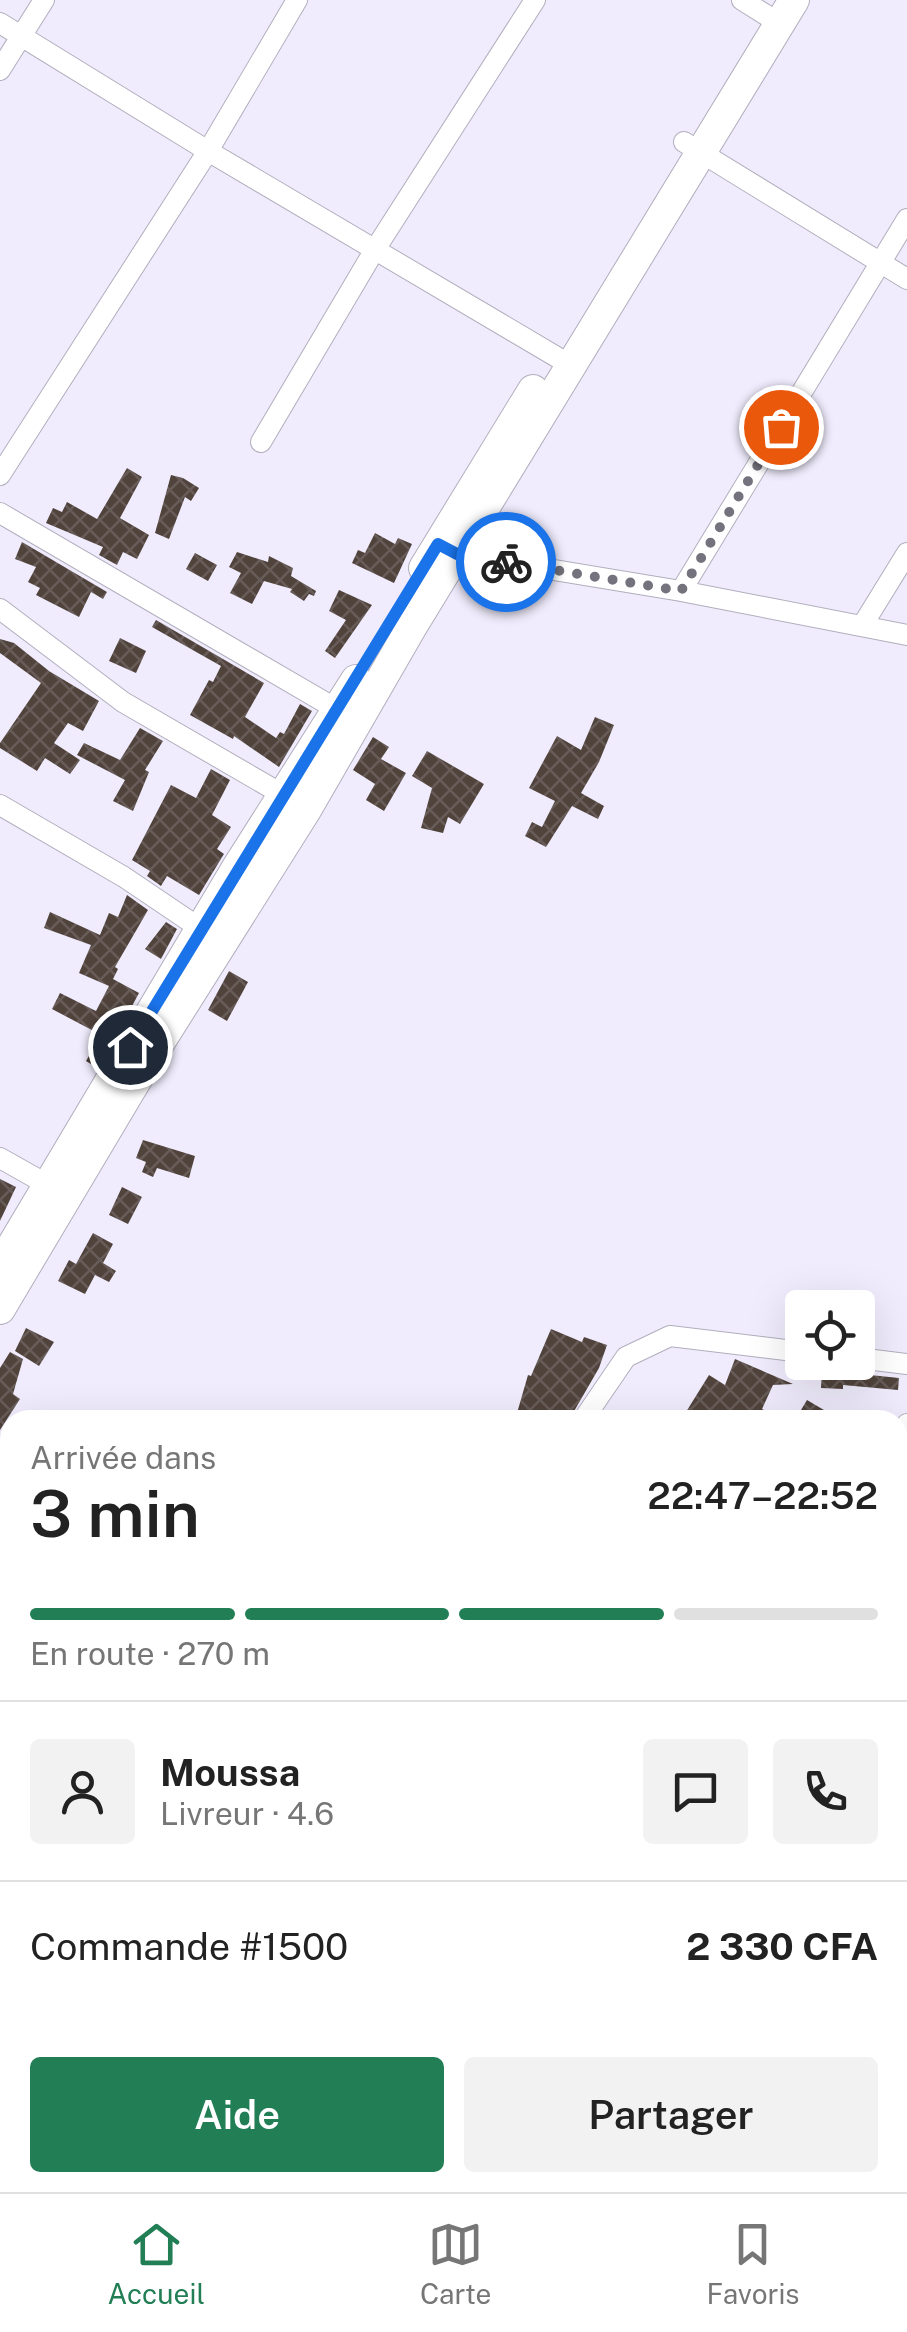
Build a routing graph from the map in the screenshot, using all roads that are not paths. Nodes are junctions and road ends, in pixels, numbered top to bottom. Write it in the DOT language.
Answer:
graph roads {
  1 [pos="44,0"];
  2 [pos="298,0"];
  3 [pos="535,0"];
  4 [pos="770,7"];
  5 [pos="0,23"];
  6 [pos="21,36"];
  7 [pos="0,70"];
  8 [pos="693,148"];
  9 [pos="208,152"];
  10 [pos="907,219"];
  11 [pos="374,251"];
  12 [pos="880,263"];
  13 [pos="907,279"];
  14 [pos="563,361"];
  15 [pos="261,442"];
  16 [pos="0,476"];
  17 [pos="0,513"];
  18 [pos="448,549"];
  19 [pos="907,552"];
  20 [pos="681,591"];
  21 [pos="0,609"];
  22 [pos="862,626"];
  23 [pos="907,635"];
  24 [pos="338,710"];
  25 [pos="295,803"];
  26 [pos="0,805"];
  27 [pos="201,929"];
  28 [pos="0,1158"];
  29 [pos="58,1190"];
  30 [pos="0,1266"];
  31 [pos="0,1309"];
  32 [pos="785,1350"];
  33 [pos="875,1360"];
  34 [pos="907,1364"];
  35 [pos="590,1410"];
  1 -- 6 [label="street"];
  2 -- 9 [label="street"];
  3 -- 11 [label="street"];
  4 -- 8 [label="main road"];
  5 -- 6 [label="street"];
  6 -- 7 [label="street"];
  6 -- 9 [label="street"];
  8 -- 12 [label="street"];
  8 -- 14 [label="main road"];
  9 -- 11 [label="street"];
  9 -- 16 [label="street"];
  10 -- 12 [label="street"];
  11 -- 14 [label="street"];
  11 -- 15 [label="street"];
  12 -- 13 [label="street"];
  12 -- 20 [label="street"];
  14 -- 18 [label="main road"];
  17 -- 24 [label="street"];
  18 -- 20 [label="street"];
  18 -- 24 [label="main road"];
  18 -- 25 [label="main road"];
  19 -- 22 [label="street"];
  20 -- 22 [label="street"];
  21 -- 25 [label="street"];
  22 -- 23 [label="street"];
  24 -- 25 [label="main road"];
  25 -- 27 [label="main road"];
  25 -- 29 [label="main road"];
  26 -- 27 [label="street"];
  27 -- 29 [label="main road"];
  28 -- 29 [label="street"];
  29 -- 30 [label="main road"];
  29 -- 31 [label="main road"];
  32 -- 35 [label="street"];
  33 -- 34 [label="street"];
}
